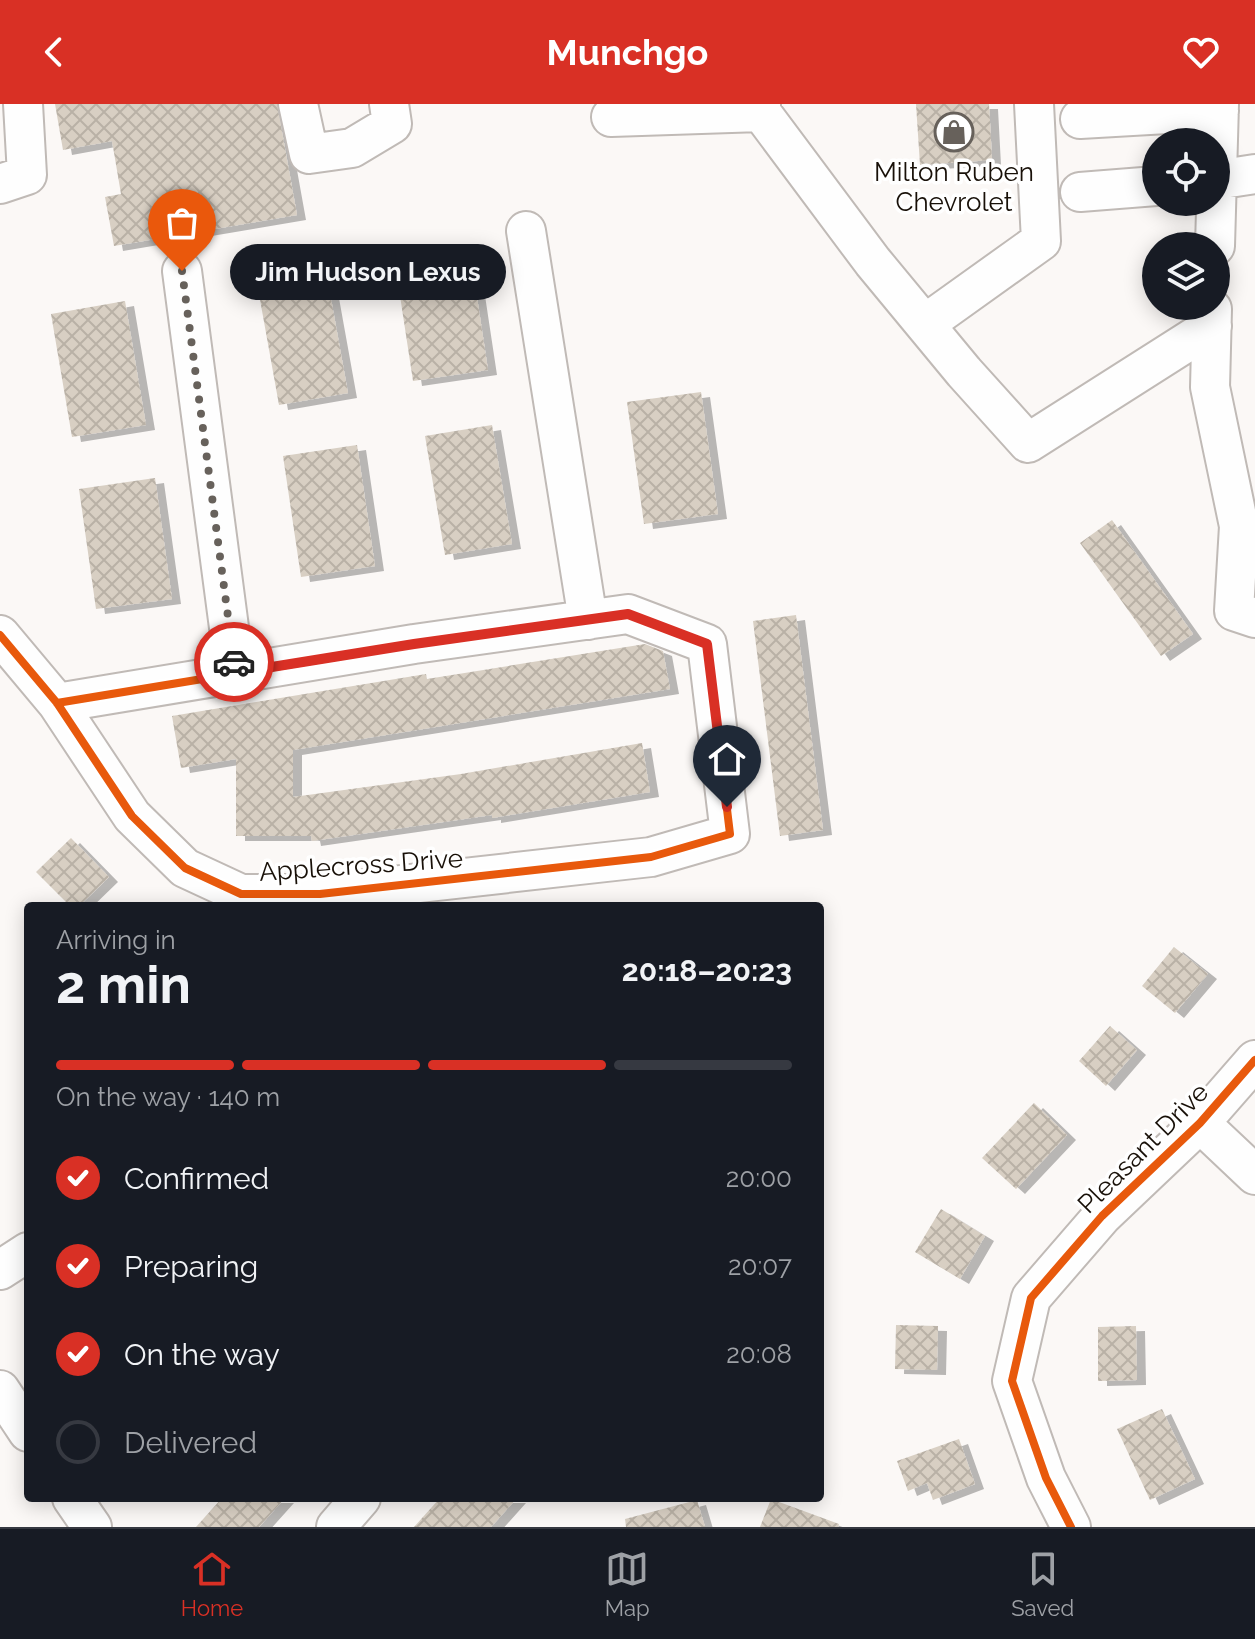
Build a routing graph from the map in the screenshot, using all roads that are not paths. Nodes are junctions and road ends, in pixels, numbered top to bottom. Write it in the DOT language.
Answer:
graph roads {
  1 [pos="23,104"];
  2 [pos="298,104"];
  3 [pos="389,104"];
  4 [pos="1034,104"];
  5 [pos="761,108"];
  6 [pos="1219,108"];
  7 [pos="611,117"];
  8 [pos="1080,119"];
  9 [pos="1218,128"];
  10 [pos="1255,174"];
  11 [pos="1230,178"];
  12 [pos="0,184"];
  13 [pos="1142,187"];
  14 [pos="1080,192"];
  15 [pos="526,231"];
  16 [pos="182,271"];
  17 [pos="1206,320"];
  18 [pos="1212,320"];
  19 [pos="925,324"];
  20 [pos="1247,528"];
  21 [pos="1255,618"];
  22 [pos="588,620"];
  23 [pos="0,636"];
  24 [pos="235,673"];
  25 [pos="57,703"];
  26 [pos="1255,1060"];
  27 [pos="1200,1123"];
  28 [pos="1255,1175"];
  29 [pos="24,1255"];
  30 [pos="0,1270"];
  31 [pos="0,1390"];
  32 [pos="24,1426"];
  33 [pos="75,1502"];
  34 [pos="358,1502"];
  35 [pos="92,1527"];
  36 [pos="336,1527"];
  37 [pos="1071,1527"];
  1 -- 12 [label="street"];
  2 -- 3 [label="street"];
  4 -- 19 [label="street"];
  5 -- 7 [label="street"];
  5 -- 19 [label="street"];
  6 -- 8 [label="street"];
  6 -- 9 [label="street"];
  10 -- 11 [label="street"];
  13 -- 14 [label="street"];
  15 -- 22 [label="street"];
  16 -- 24 [label="street"];
  17 -- 19 [label="street"];
  18 -- 20 [label="street"];
  20 -- 21 [label="street"];
  22 -- 24 [label="street"];
  22 -- 25 [label="street, Applecross Drive"];
  23 -- 25 [label="street, Applecross Drive"];
  24 -- 25 [label="street"];
  26 -- 27 [label="street, Pleasant Drive"];
  27 -- 28 [label="street"];
  27 -- 37 [label="street, Pleasant Drive"];
  29 -- 30 [label="street"];
  31 -- 32 [label="street"];
  33 -- 35 [label="street"];
  34 -- 36 [label="street"];
}
